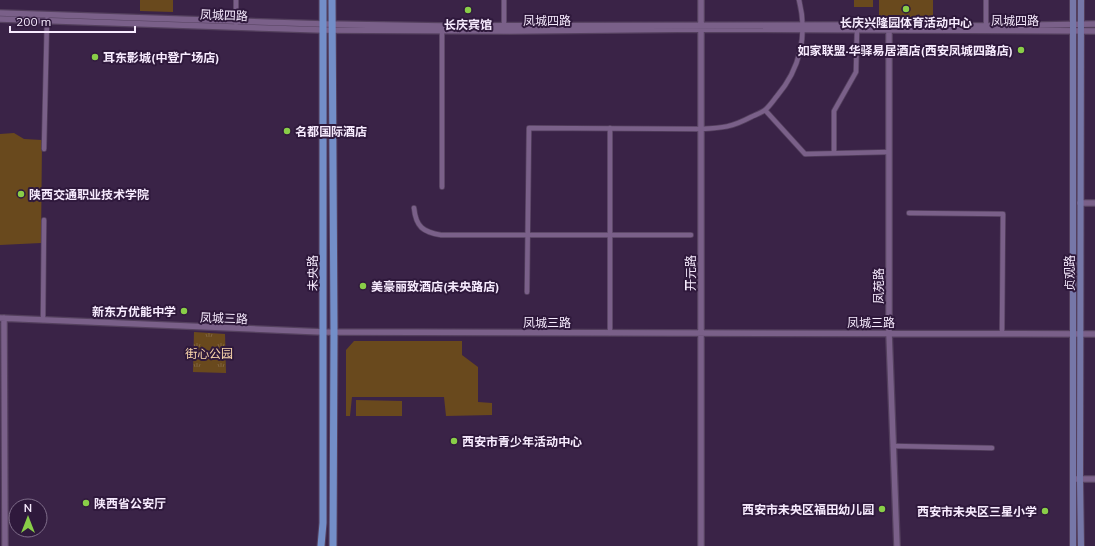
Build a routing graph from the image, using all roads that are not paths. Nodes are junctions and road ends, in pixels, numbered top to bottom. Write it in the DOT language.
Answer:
graph roads {
  1 [pos="236,0"];
  2 [pos="323,0"];
  3 [pos="332,0"];
  4 [pos="504,0"];
  5 [pos="702,0"];
  6 [pos="799,0"];
  7 [pos="986,0"];
  8 [pos="1073,0"];
  9 [pos="1081,0"];
  10 [pos="0,13"];
  11 [pos="47,18"];
  12 [pos="0,19"];
  13 [pos="236,24"];
  14 [pos="1095,24"];
  15 [pos="986,26"];
  16 [pos="323,27"];
  17 [pos="332,27"];
  18 [pos="702,27"];
  19 [pos="889,27"];
  20 [pos="803,28"];
  21 [pos="1073,28"];
  22 [pos="1081,28"];
  23 [pos="442,29"];
  24 [pos="504,29"];
  25 [pos="857,30"];
  26 [pos="1095,31"];
  27 [pos="765,110"];
  28 [pos="610,128"];
  29 [pos="701,129"];
  30 [pos="44,149"];
  31 [pos="889,152"];
  32 [pos="834,154"];
  33 [pos="442,186"];
  34 [pos="1080,203"];
  35 [pos="1095,203"];
  36 [pos="414,208"];
  37 [pos="909,213"];
  38 [pos="44,220"];
  39 [pos="528,235"];
  40 [pos="610,235"];
  41 [pos="691,235"];
  42 [pos="527,292"];
  43 [pos="2,318"];
  44 [pos="44,320"];
  45 [pos="323,332"];
  46 [pos="334,332"];
  47 [pos="889,333"];
  48 [pos="1002,333"];
  49 [pos="610,334"];
  50 [pos="701,334"];
  51 [pos="1073,334"];
  52 [pos="1080,334"];
  53 [pos="1095,334"];
  54 [pos="893,446"];
  55 [pos="992,448"];
  56 [pos="3,455"];
  57 [pos="1076,479"];
  58 [pos="1095,479"];
  59 [pos="5,546"];
  60 [pos="321,546"];
  61 [pos="333,546"];
  62 [pos="701,546"];
  63 [pos="897,546"];
  64 [pos="1073,546"];
  65 [pos="1080,546"];
  1 -- 13 [label="street"];
  2 -- 16 [label="main road, 未央路"];
  3 -- 17 [label="main road, 未央路"];
  4 -- 24 [label="street"];
  5 -- 18 [label="street, 开元路"];
  6 -- 20 [label="street"];
  7 -- 15 [label="street"];
  8 -- 21 [label="main road, 贞观路"];
  9 -- 22 [label="main road, 贞观路"];
  10 -- 11 [label="street, 凤城四路"];
  11 -- 12 [label="street, 凤城四路"];
  11 -- 13 [label="street, 凤城四路"];
  11 -- 30 [label="street"];
  13 -- 16 [label="street, 凤城四路"];
  14 -- 22 [label="street, 凤城四路"];
  15 -- 19 [label="street, 凤城四路"];
  15 -- 21 [label="street, 凤城四路"];
  16 -- 17 [label="street, 凤城四路"];
  16 -- 45 [label="main road, 未央路"];
  17 -- 23 [label="street, 凤城四路"];
  17 -- 46 [label="main road, 未央路"];
  18 -- 20 [label="street, 凤城四路"];
  18 -- 24 [label="street, 凤城四路"];
  18 -- 29 [label="street, 开元路"];
  19 -- 20 [label="street, 凤城四路"];
  19 -- 21 [label="street, 凤城四路"];
  19 -- 25 [label="street, 凤城四路"];
  19 -- 31 [label="street, 凤苑路"];
  20 -- 25 [label="street, 凤城四路"];
  20 -- 27 [label="street"];
  21 -- 22 [label="street, 凤城四路"];
  21 -- 51 [label="main road, 贞观路"];
  22 -- 26 [label="street, 凤城四路"];
  22 -- 34 [label="main road, 贞观路"];
  23 -- 24 [label="street, 凤城四路"];
  23 -- 33 [label="street"];
  25 -- 32 [label="street"];
  27 -- 29 [label="street"];
  27 -- 32 [label="street"];
  28 -- 29 [label="street"];
  28 -- 39 [label="street"];
  28 -- 40 [label="street"];
  29 -- 50 [label="street, 开元路"];
  31 -- 32 [label="street"];
  31 -- 47 [label="street, 凤苑路"];
  34 -- 35 [label="street"];
  34 -- 52 [label="main road, 贞观路"];
  36 -- 39 [label="street"];
  37 -- 48 [label="street"];
  38 -- 44 [label="street"];
  39 -- 40 [label="street"];
  39 -- 42 [label="street"];
  40 -- 41 [label="street"];
  40 -- 49 [label="street"];
  43 -- 44 [label="street, 凤城三路"];
  43 -- 56 [label="street"];
  44 -- 45 [label="street, 凤城三路"];
  45 -- 46 [label="street, 凤城三路"];
  45 -- 60 [label="main road, 未央路"];
  46 -- 49 [label="street, 凤城三路"];
  46 -- 61 [label="main road, 未央路"];
  47 -- 48 [label="street, 凤城三路"];
  47 -- 50 [label="street, 凤城三路"];
  47 -- 54 [label="street, 凤苑路"];
  48 -- 51 [label="street, 凤城三路"];
  49 -- 50 [label="street, 凤城三路"];
  50 -- 62 [label="street, 开元路"];
  51 -- 52 [label="street, 凤城三路"];
  51 -- 57 [label="main road, 贞观路"];
  52 -- 53 [label="street, 凤城三路"];
  52 -- 57 [label="main road, 贞观路"];
  54 -- 55 [label="street"];
  54 -- 63 [label="street, 凤苑路"];
  56 -- 59 [label="street"];
  57 -- 58 [label="street"];
  57 -- 64 [label="main road, 贞观路"];
  57 -- 65 [label="main road, 贞观路"];
}
